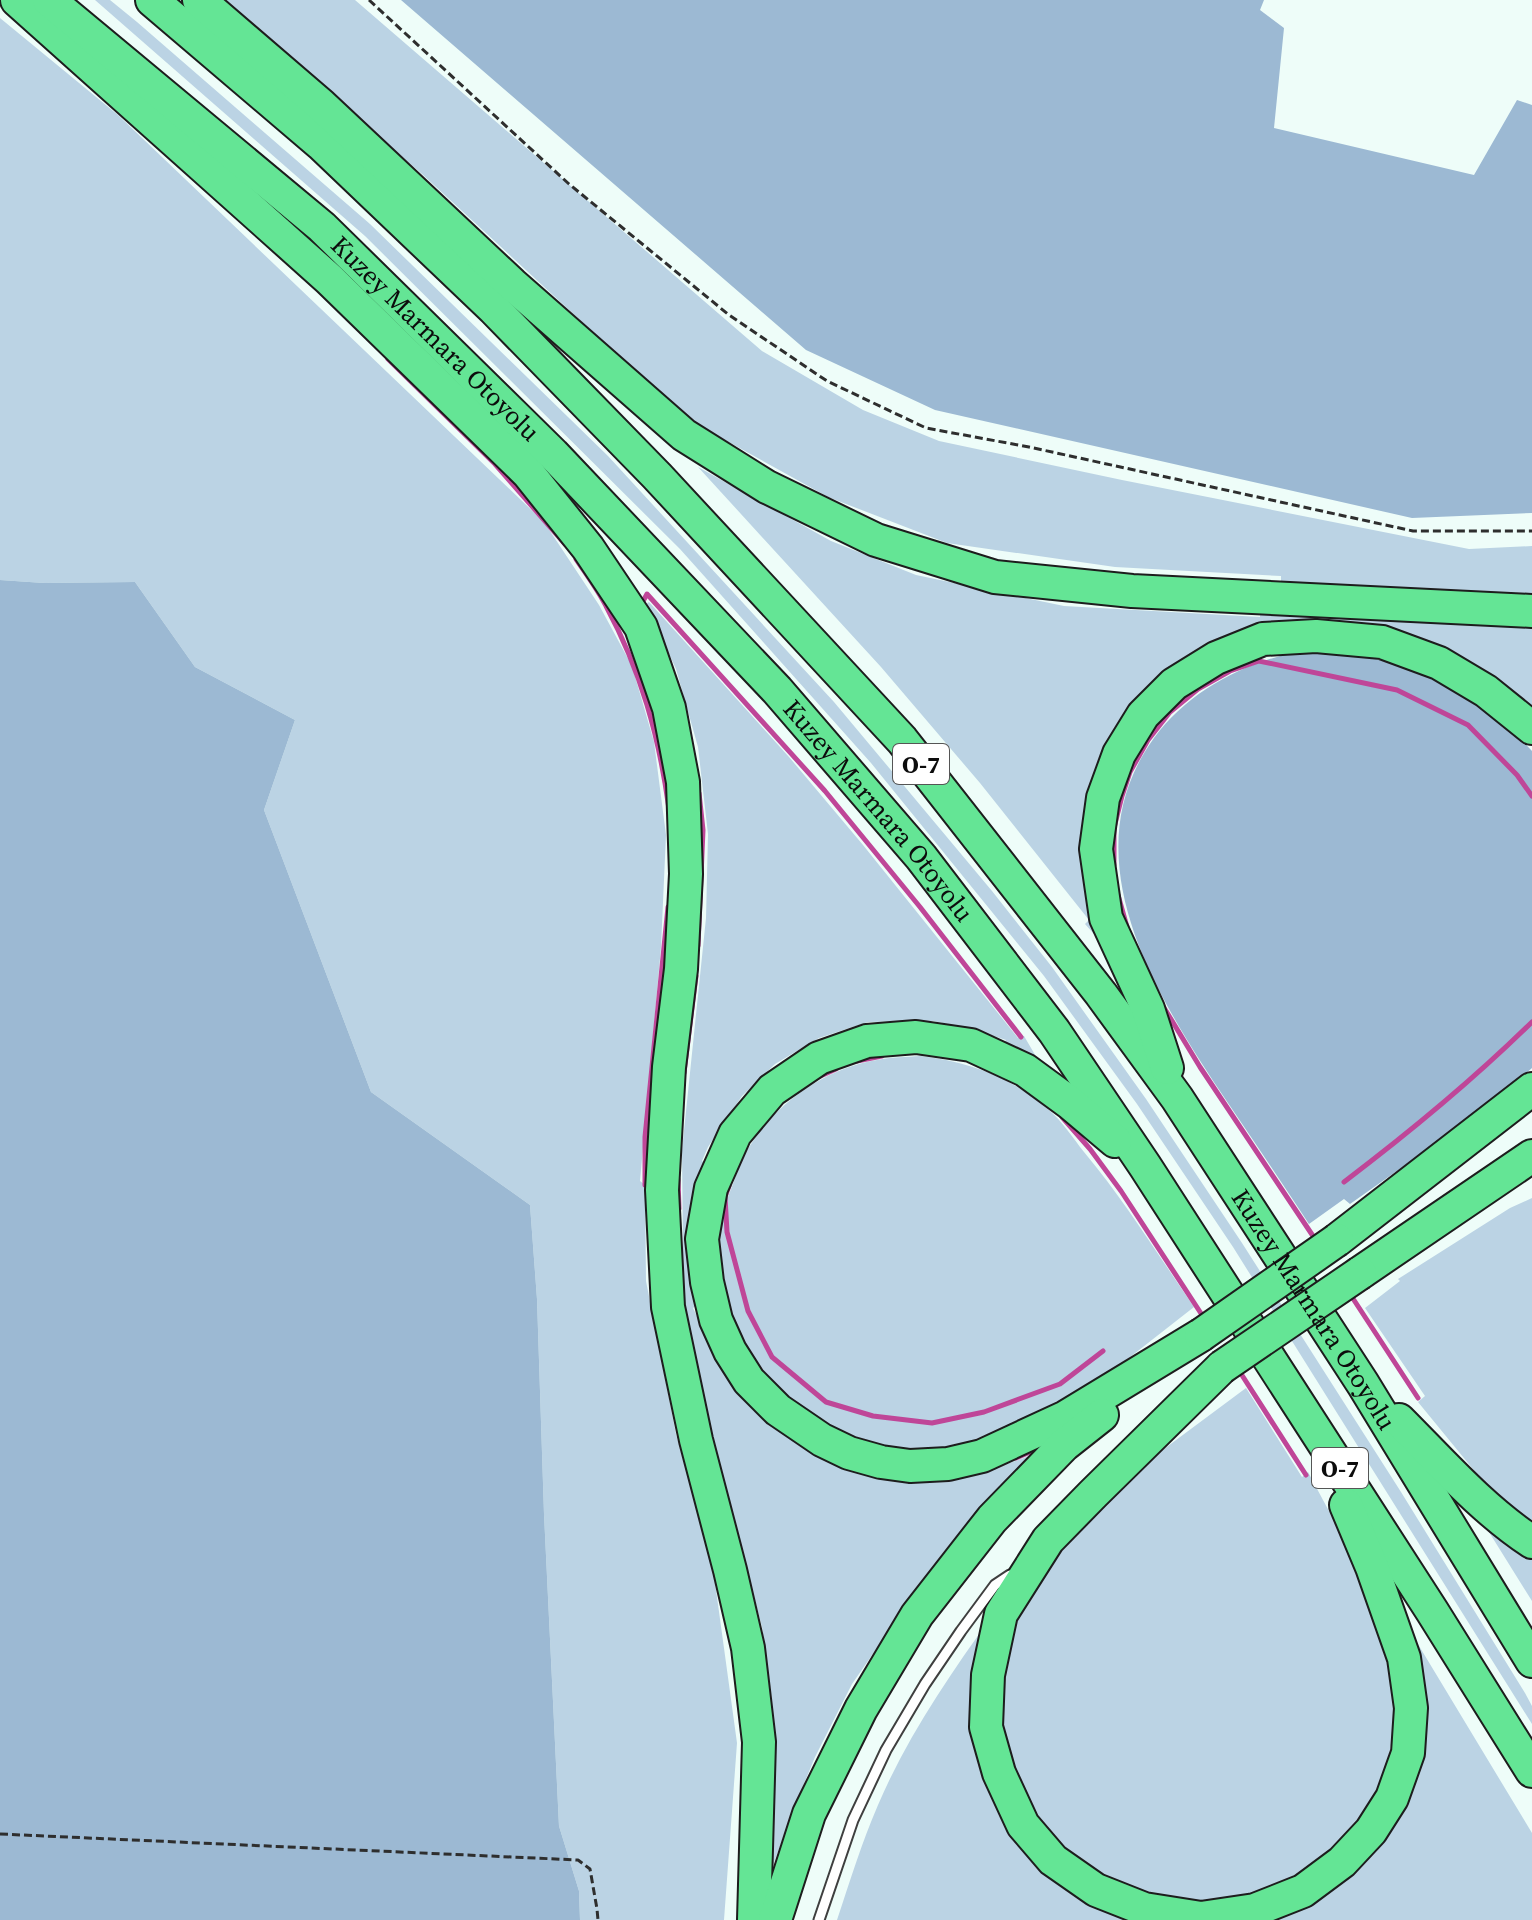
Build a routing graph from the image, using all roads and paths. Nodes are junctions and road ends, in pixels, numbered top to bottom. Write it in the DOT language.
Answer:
graph roads {
  1 [pos="17,0"];
  2 [pos="49,0"];
  3 [pos="152,0"];
  4 [pos="199,0"];
  5 [pos="369,0"];
  6 [pos="1532,531"];
  7 [pos="1532,611"];
  8 [pos="1532,728"];
  9 [pos="1532,1089"];
  10 [pos="1177,1098"];
  11 [pos="1532,1108"];
  12 [pos="1532,1156"];
  13 [pos="1145,1166"];
  14 [pos="1532,1182"];
  15 [pos="1337,1240"];
  16 [pos="1360,1273"];
  17 [pos="1201,1335"];
  18 [pos="1363,1384"];
  19 [pos="1314,1428"];
  20 [pos="1532,1542"];
  21 [pos="1025,1576"];
  22 [pos="1532,1661"];
  23 [pos="1532,1771"];
  24 [pos="0,1834"];
  25 [pos="598,1920"];
  26 [pos="754,1920"];
  27 [pos="775,1920"];
  28 [pos="819,1920"];
  1 -- 26 [label="highway"];
  2 -- 13 [label="highway, Kuzey Marmara Otoyolu / O-7"];
  3 -- 10 [label="highway, Kuzey Marmara Otoyolu / O-7"];
  4 -- 7 [label="highway"];
  5 -- 6 [label="path"];
  8 -- 10 [label="highway"];
  9 -- 15 [label="highway"];
  10 -- 18 [label="highway, Kuzey Marmara Otoyolu / O-7"];
  11 -- 15 [label="highway"];
  12 -- 16 [label="highway"];
  13 -- 17 [label="highway"];
  13 -- 19 [label="highway, Kuzey Marmara Otoyolu / O-7"];
  14 -- 16 [label="highway"];
  15 -- 17 [label="highway, bridge"];
  16 -- 21 [label="highway, bridge"];
  17 -- 27 [label="highway"];
  18 -- 20 [label="highway"];
  18 -- 22 [label="highway, Kuzey Marmara Otoyolu / O-7"];
  19 -- 21 [label="highway"];
  19 -- 23 [label="highway, Kuzey Marmara Otoyolu / O-7"];
  21 -- 28 [label="lane"];
  24 -- 25 [label="path"];
}
